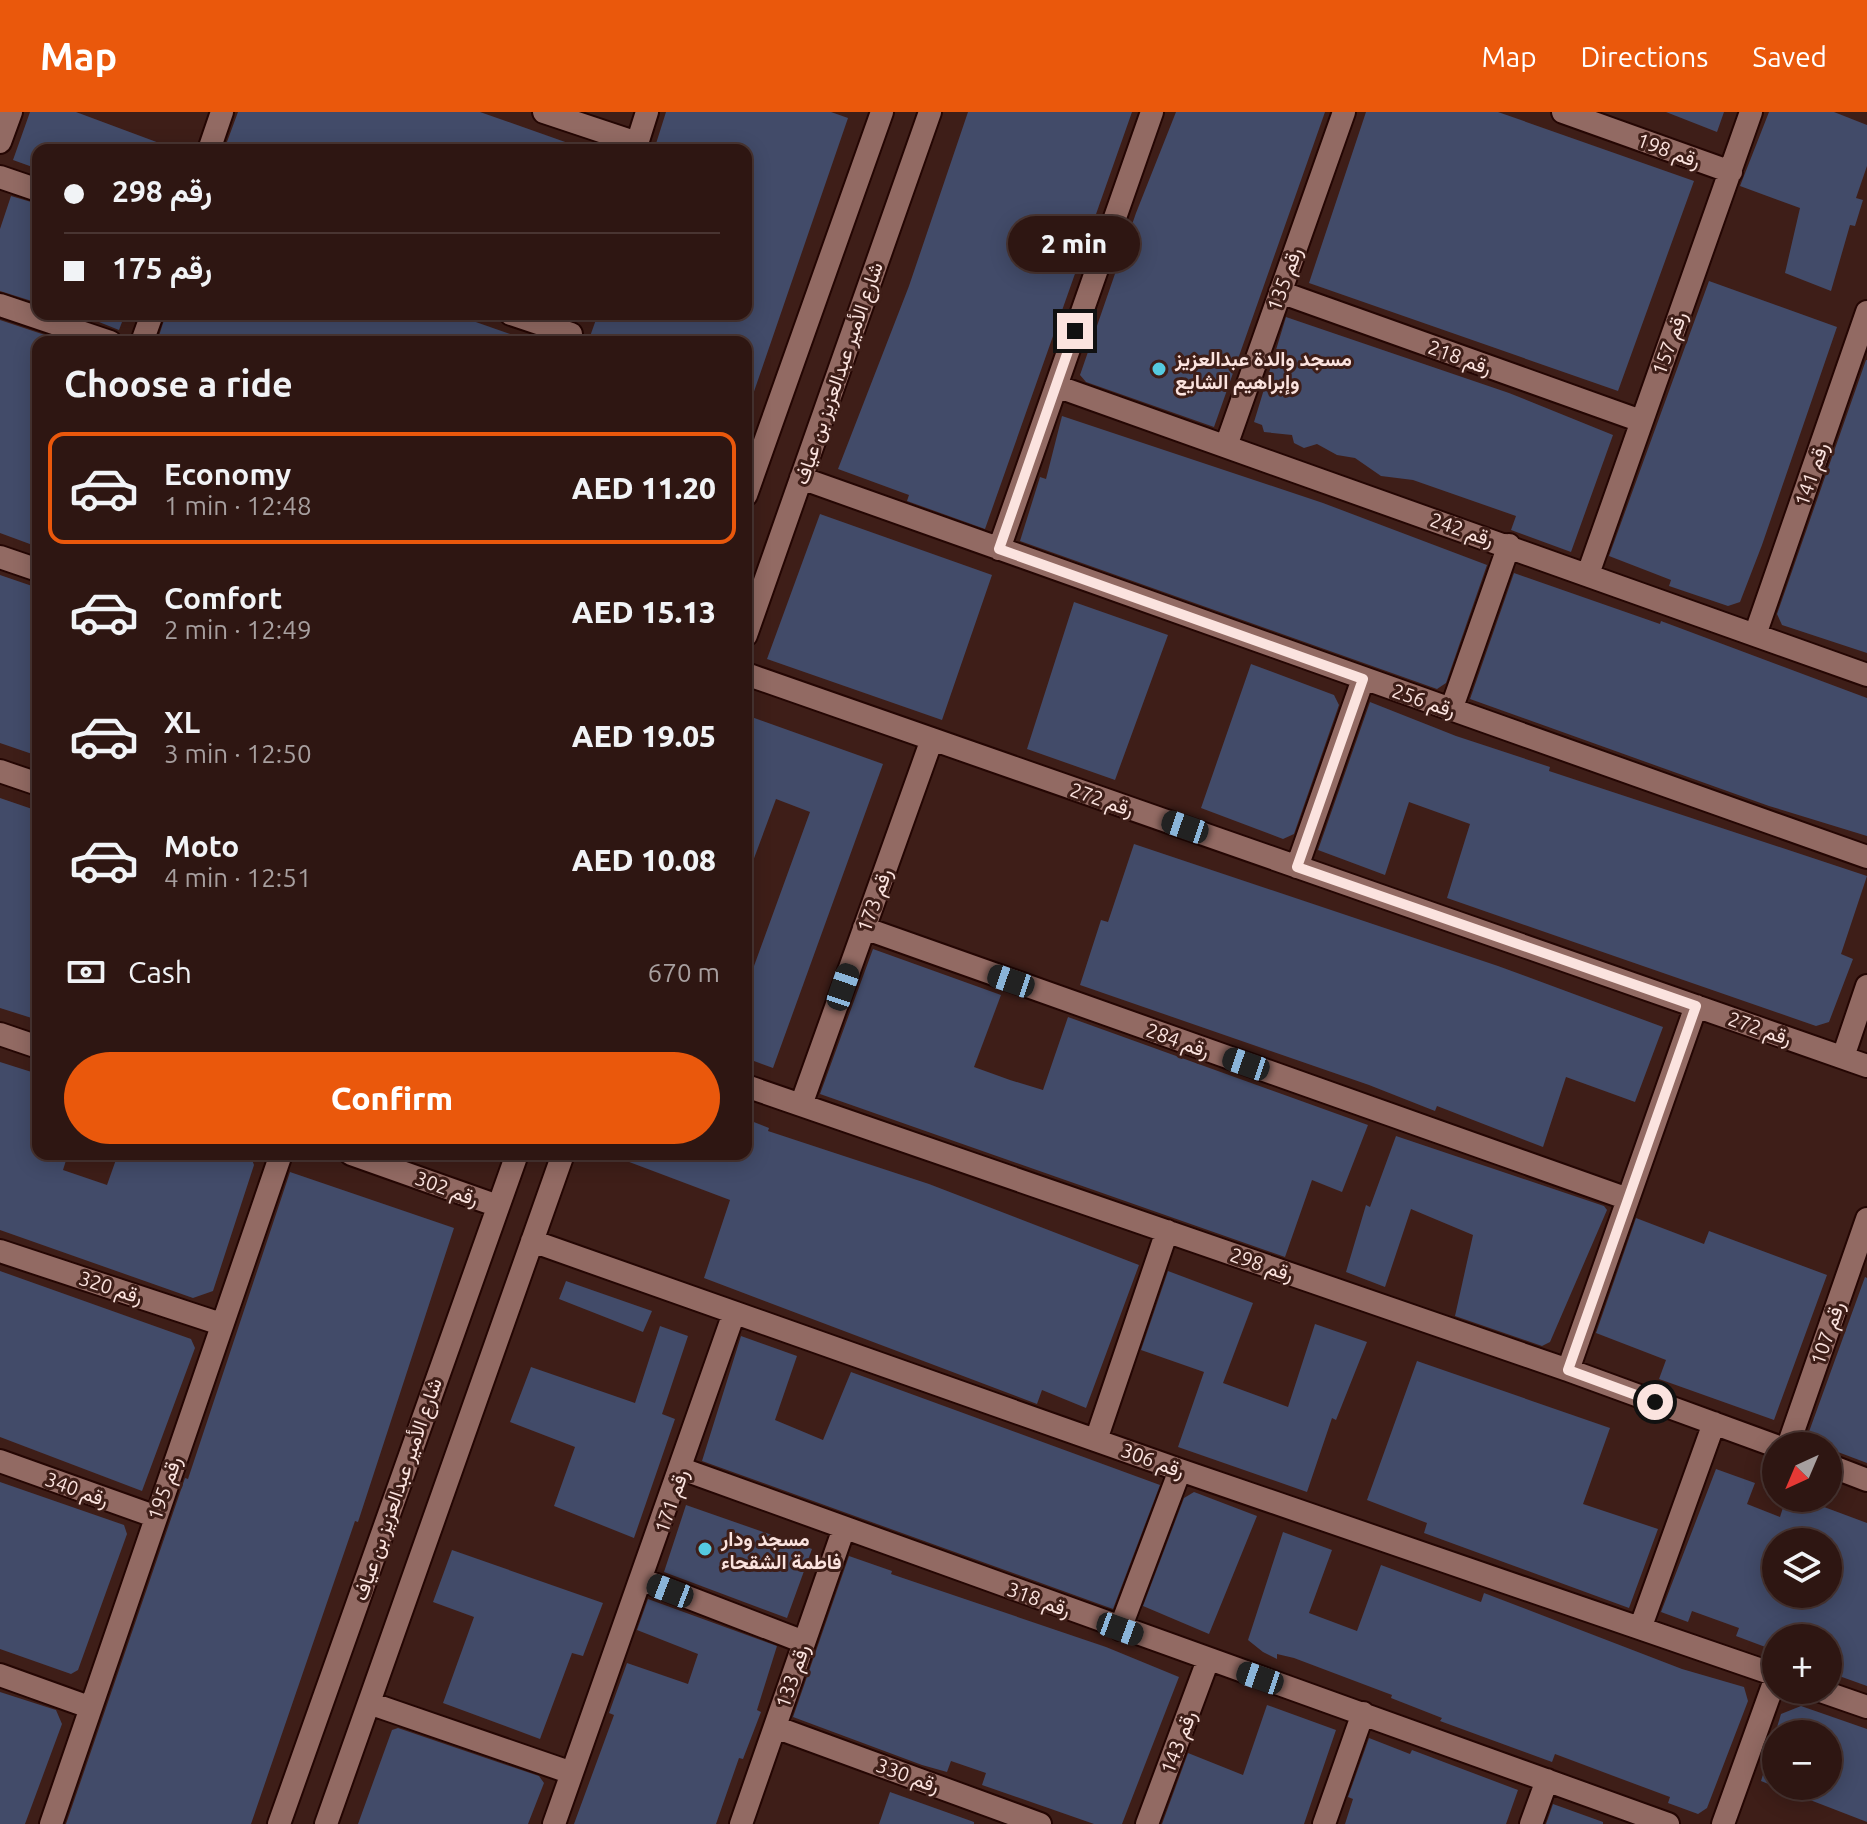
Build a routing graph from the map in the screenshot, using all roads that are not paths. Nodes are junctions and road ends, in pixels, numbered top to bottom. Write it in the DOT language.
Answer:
graph roads {
  1 [pos="11,112"];
  2 [pos="222,112"];
  3 [pos="544,112"];
  4 [pos="647,112"];
  5 [pos="882,112"];
  6 [pos="930,112"];
  7 [pos="1152,112"];
  8 [pos="1344,112"];
  9 [pos="1563,112"];
  10 [pos="1751,112"];
  11 [pos="0,140"];
  12 [pos="211,144"];
  13 [pos="631,144"];
  14 [pos="637,144"];
  15 [pos="1731,172"];
  16 [pos="0,177"];
  17 [pos="32,188"];
  18 [pos="1280,292"];
  19 [pos="0,305"];
  20 [pos="1867,312"];
  21 [pos="32,316"];
  22 [pos="45,320"];
  23 [pos="534,320"];
  24 [pos="573,330"];
  25 [pos="92,336"];
  26 [pos="1056,386"];
  27 [pos="1641,421"];
  28 [pos="1226,446"];
  29 [pos="752,478"];
  30 [pos="801,478"];
  31 [pos="1509,545"];
  32 [pos="999,549"];
  33 [pos="0,557"];
  34 [pos="32,568"];
  35 [pos="1588,574"];
  36 [pos="752,618"];
  37 [pos="1755,635"];
  38 [pos="1867,675"];
  39 [pos="752,676"];
  40 [pos="1363,679"];
  41 [pos="1451,710"];
  42 [pos="932,739"];
  43 [pos="0,771"];
  44 [pos="32,782"];
  45 [pos="1867,857"];
  46 [pos="1297,867"];
  47 [pos="864,928"];
  48 [pos="1867,986"];
  49 [pos="1696,1006"];
  50 [pos="0,1034"];
  51 [pos="32,1045"];
  52 [pos="1843,1057"];
  53 [pos="1867,1066"];
  54 [pos="752,1088"];
  55 [pos="801,1105"];
  56 [pos="279,1160"];
  57 [pos="368,1160"];
  58 [pos="515,1160"];
  59 [pos="561,1160"];
  60 [pos="1628,1199"];
  61 [pos="498,1206"];
  62 [pos="1867,1219"];
  63 [pos="1167,1231"];
  64 [pos="532,1241"];
  65 [pos="0,1251"];
  66 [pos="1857,1278"];
  67 [pos="734,1313"];
  68 [pos="221,1324"];
  69 [pos="1568,1370"];
  70 [pos="1714,1423"];
  71 [pos="1794,1432"];
  72 [pos="1096,1440"];
  73 [pos="1762,1441"];
  74 [pos="0,1461"];
  75 [pos="682,1469"];
  76 [pos="1180,1470"];
  77 [pos="1842,1470"];
  78 [pos="1867,1480"];
  79 [pos="154,1516"];
  80 [pos="844,1528"];
  81 [pos="643,1580"];
  82 [pos="1641,1626"];
  83 [pos="1120,1629"];
  84 [pos="804,1642"];
  85 [pos="1208,1660"];
  86 [pos="1762,1671"];
  87 [pos="0,1675"];
  88 [pos="1842,1698"];
  89 [pos="369,1703"];
  90 [pos="1766,1704"];
  91 [pos="89,1707"];
  92 [pos="1867,1707"];
  93 [pos="1363,1713"];
  94 [pos="775,1727"];
  95 [pos="572,1773"];
  96 [pos="1547,1780"];
  97 [pos="51,1824"];
  98 [pos="279,1824"];
  99 [pos="326,1824"];
  100 [pos="554,1824"];
  101 [pos="741,1824"];
  102 [pos="1040,1824"];
  103 [pos="1147,1824"];
  104 [pos="1324,1824"];
  105 [pos="1531,1824"];
  106 [pos="1668,1824"];
  107 [pos="1723,1824"];
  1 -- 11 [label="street"];
  2 -- 12 [label="street"];
  3 -- 13 [label="street"];
  4 -- 14 [label="street"];
  5 -- 29 [label="street"];
  6 -- 30 [label="street, شارع الأمير عبدالعزيز بن عياف"];
  7 -- 26 [label="street"];
  8 -- 18 [label="street, رقم 135"];
  9 -- 15 [label="street, رقم 198"];
  10 -- 15 [label="street, رقم 157"];
  15 -- 27 [label="street, رقم 157"];
  16 -- 17 [label="street"];
  18 -- 27 [label="street, رقم 218"];
  18 -- 28 [label="street, رقم 135"];
  19 -- 21 [label="street"];
  20 -- 37 [label="street, رقم 141"];
  22 -- 25 [label="street"];
  23 -- 24 [label="street"];
  26 -- 28 [label="street, رقم 242"];
  26 -- 32 [label="street"];
  27 -- 35 [label="street, رقم 157"];
  28 -- 31 [label="street, رقم 242"];
  30 -- 32 [label="street, رقم 256"];
  30 -- 36 [label="street, شارع الأمير عبدالعزيز بن عياف"];
  31 -- 35 [label="street, رقم 242"];
  31 -- 41 [label="street"];
  32 -- 40 [label="street, رقم 256"];
  33 -- 34 [label="street"];
  35 -- 37 [label="street, رقم 242"];
  37 -- 38 [label="street, رقم 242"];
  39 -- 42 [label="street, رقم 272"];
  40 -- 41 [label="street, رقم 256"];
  40 -- 46 [label="street"];
  41 -- 45 [label="street, رقم 256"];
  42 -- 46 [label="street, رقم 272"];
  42 -- 47 [label="street, رقم 173"];
  43 -- 44 [label="street"];
  46 -- 49 [label="street, رقم 272"];
  47 -- 55 [label="street, رقم 173"];
  47 -- 60 [label="street, رقم 284"];
  48 -- 52 [label="street"];
  49 -- 52 [label="street, رقم 272"];
  49 -- 60 [label="street"];
  50 -- 51 [label="street"];
  52 -- 53 [label="street, رقم 272"];
  54 -- 55 [label="street, رقم 298"];
  55 -- 63 [label="street, رقم 298"];
  56 -- 68 [label="street, رقم 195"];
  57 -- 61 [label="street, رقم 302"];
  58 -- 61 [label="street, شارع الأمير عبدالعزيز بن عياف"];
  59 -- 64 [label="street"];
  60 -- 69 [label="street"];
  61 -- 98 [label="street, شارع الأمير عبدالعزيز بن عياف"];
  62 -- 66 [label="street, رقم 107"];
  63 -- 69 [label="street, رقم 298"];
  63 -- 72 [label="street"];
  64 -- 67 [label="street, رقم 306"];
  64 -- 89 [label="street"];
  65 -- 68 [label="street, رقم 320"];
  66 -- 71 [label="street, رقم 107"];
  67 -- 72 [label="street, رقم 306"];
  67 -- 75 [label="street, رقم 171"];
  68 -- 79 [label="street, رقم 195"];
  69 -- 70 [label="street, رقم 298"];
  70 -- 73 [label="street, رقم 298"];
  70 -- 82 [label="street"];
  72 -- 76 [label="street, رقم 306"];
  74 -- 79 [label="street, رقم 340"];
  75 -- 80 [label="street, رقم 318"];
  75 -- 81 [label="street, رقم 171"];
  76 -- 82 [label="street, رقم 306"];
  76 -- 83 [label="street"];
  77 -- 78 [label="street"];
  79 -- 91 [label="street, رقم 195"];
  80 -- 83 [label="street, رقم 318"];
  80 -- 84 [label="street, رقم 133"];
  81 -- 84 [label="street"];
  81 -- 95 [label="street, رقم 171"];
  82 -- 86 [label="street, رقم 306"];
  83 -- 85 [label="street, رقم 318"];
  84 -- 94 [label="street, رقم 133"];
  85 -- 93 [label="street, رقم 318"];
  85 -- 103 [label="street, رقم 143"];
  87 -- 91 [label="street"];
  88 -- 92 [label="street"];
  89 -- 95 [label="street"];
  89 -- 99 [label="street"];
  90 -- 107 [label="street"];
  91 -- 97 [label="street, رقم 195"];
  93 -- 96 [label="street, رقم 318"];
  93 -- 104 [label="street"];
  94 -- 101 [label="street, رقم 133"];
  94 -- 102 [label="street, رقم 330"];
  95 -- 100 [label="street, رقم 171"];
  96 -- 105 [label="street"];
  96 -- 106 [label="street, رقم 318"];
}
